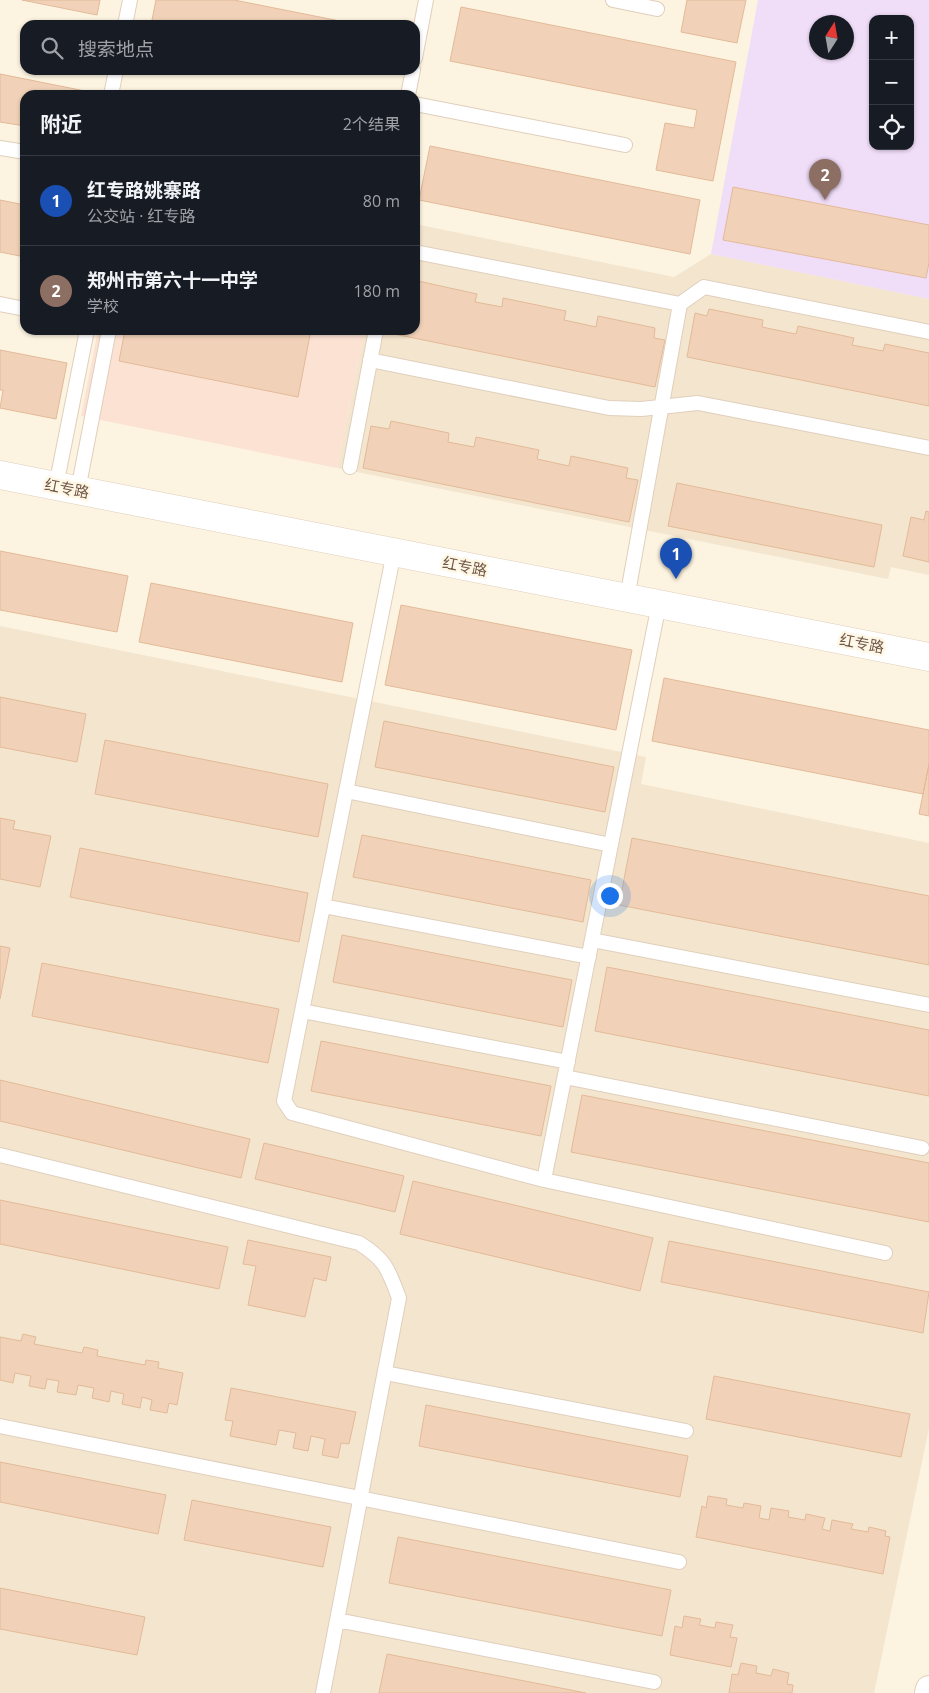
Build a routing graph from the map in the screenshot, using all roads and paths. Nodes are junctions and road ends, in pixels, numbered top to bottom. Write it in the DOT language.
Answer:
graph roads {
  1 [pos="130,0"];
  2 [pos="426,0"];
  3 [pos="613,0"];
  4 [pos="658,9"];
  5 [pos="126,20"];
  6 [pos="420,32"];
  7 [pos="115,75"];
  8 [pos="412,75"];
  9 [pos="112,90"];
  10 [pos="409,90"];
  11 [pos="420,105"];
  12 [pos="625,145"];
  13 [pos="0,148"];
  14 [pos="20,151"];
  15 [pos="420,253"];
  16 [pos="0,304"];
  17 [pos="680,304"];
  18 [pos="20,307"];
  19 [pos="929,332"];
  20 [pos="86,335"];
  21 [pos="108,335"];
  22 [pos="375,335"];
  23 [pos="370,360"];
  24 [pos="662,406"];
  25 [pos="929,448"];
  26 [pos="350,467"];
  27 [pos="0,475"];
  28 [pos="67,488"];
  29 [pos="394,552"];
  30 [pos="627,598"];
  31 [pos="659,604"];
  32 [pos="929,657"];
  33 [pos="346,791"];
  34 [pos="611,845"];
  35 [pos="323,906"];
  36 [pos="592,940"];
  37 [pos="589,958"];
  38 [pos="929,1004"];
  39 [pos="302,1011"];
  40 [pos="568,1062"];
  41 [pos="565,1077"];
  42 [pos="922,1148"];
  43 [pos="0,1155"];
  44 [pos="544,1180"];
  45 [pos="885,1253"];
  46 [pos="385,1373"];
  47 [pos="0,1426"];
  48 [pos="686,1431"];
  49 [pos="360,1499"];
  50 [pos="679,1562"];
  51 [pos="337,1620"];
  52 [pos="654,1682"];
  53 [pos="929,1689"];
  54 [pos="323,1693"];
  55 [pos="928,1693"];
  1 -- 5 [label="lane"];
  2 -- 6 [label="lane"];
  3 -- 4 [label="lane"];
  7 -- 9 [label="lane"];
  8 -- 10 [label="lane"];
  11 -- 12 [label="lane"];
  13 -- 14 [label="lane"];
  15 -- 17 [label="lane"];
  16 -- 18 [label="lane"];
  17 -- 19 [label="lane"];
  17 -- 24 [label="lane"];
  20 -- 28 [label="lane"];
  21 -- 28 [label="lane"];
  22 -- 23 [label="lane"];
  23 -- 24 [label="lane"];
  23 -- 26 [label="lane"];
  24 -- 25 [label="lane"];
  24 -- 30 [label="lane"];
  27 -- 28 [label="street, 红专路"];
  28 -- 29 [label="street, 红专路"];
  29 -- 30 [label="street, 红专路"];
  29 -- 33 [label="lane"];
  30 -- 31 [label="street, 红专路"];
  31 -- 32 [label="street, 红专路"];
  31 -- 34 [label="lane"];
  33 -- 34 [label="lane"];
  33 -- 35 [label="lane"];
  34 -- 36 [label="lane"];
  35 -- 37 [label="lane"];
  35 -- 39 [label="lane"];
  36 -- 37 [label="lane"];
  36 -- 38 [label="lane"];
  37 -- 40 [label="lane"];
  39 -- 40 [label="lane"];
  39 -- 44 [label="lane"];
  40 -- 41 [label="lane"];
  41 -- 42 [label="lane"];
  41 -- 44 [label="lane"];
  43 -- 46 [label="lane"];
  44 -- 45 [label="lane"];
  46 -- 48 [label="lane"];
  46 -- 49 [label="lane"];
  47 -- 49 [label="lane"];
  49 -- 50 [label="lane"];
  49 -- 51 [label="lane"];
  51 -- 52 [label="lane"];
  51 -- 54 [label="lane"];
  53 -- 55 [label="street"];
}
